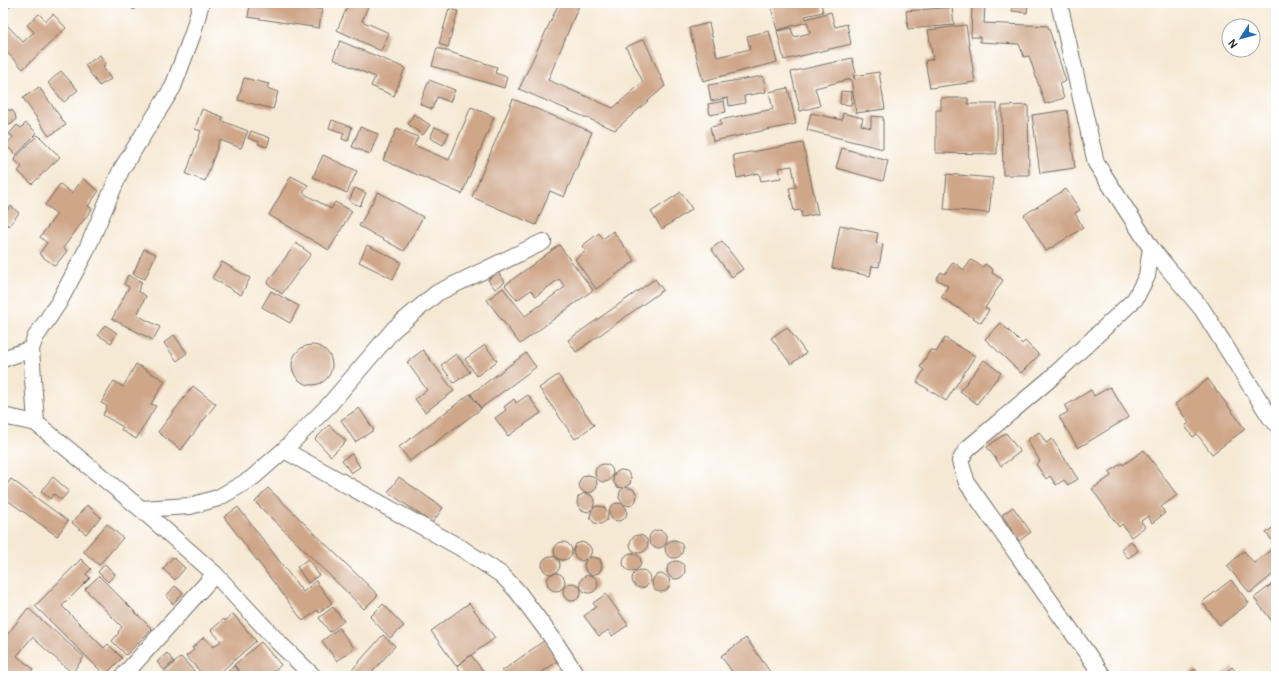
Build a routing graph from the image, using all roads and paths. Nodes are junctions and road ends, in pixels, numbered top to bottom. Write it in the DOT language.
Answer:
graph roads {
  1 [pos="201,3"];
  2 [pos="1059,3"];
  3 [pos="543,242"];
  4 [pos="1151,248"];
  5 [pos="31,349"];
  6 [pos="3,359"];
  7 [pos="3,416"];
  8 [pos="36,423"];
  9 [pos="1276,423"];
  10 [pos="284,450"];
  11 [pos="141,509"];
  12 [pos="215,574"];
  13 [pos="123,676"];
  14 [pos="312,676"];
  15 [pos="577,676"];
  16 [pos="1103,676"];
  1 -- 5 [label="street"];
  2 -- 4 [label="street"];
  3 -- 10 [label="street"];
  4 -- 9 [label="street"];
  4 -- 16 [label="street"];
  5 -- 6 [label="street"];
  5 -- 8 [label="street"];
  7 -- 8 [label="street"];
  8 -- 11 [label="street"];
  10 -- 11 [label="street"];
  10 -- 15 [label="street"];
  11 -- 12 [label="street"];
  12 -- 13 [label="street"];
  12 -- 14 [label="street"];
}
